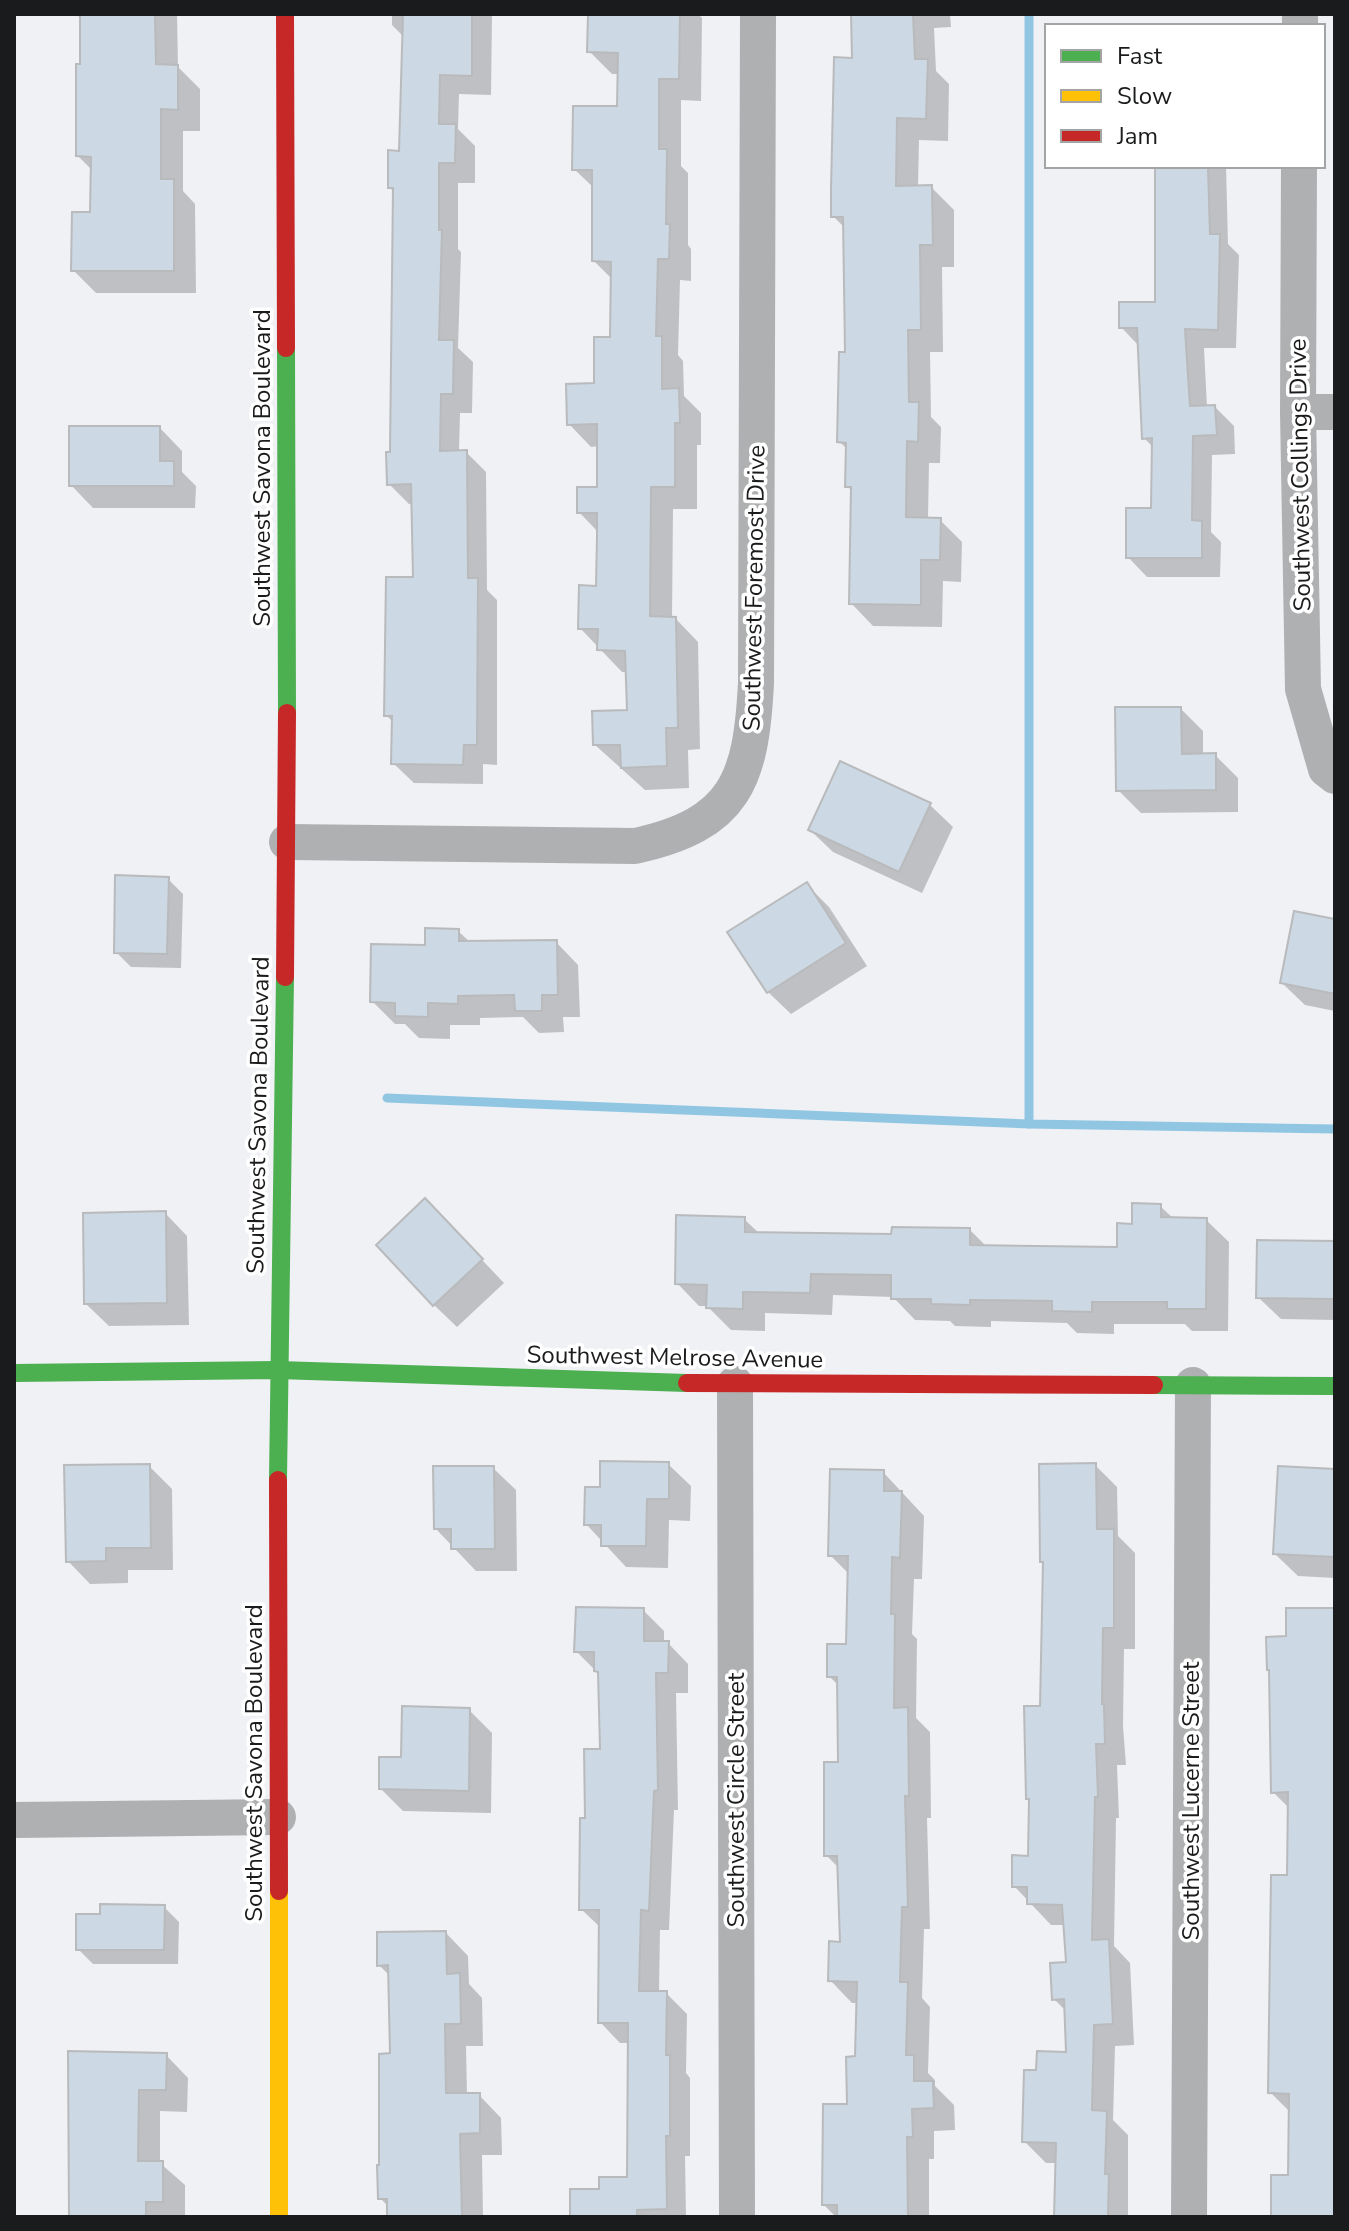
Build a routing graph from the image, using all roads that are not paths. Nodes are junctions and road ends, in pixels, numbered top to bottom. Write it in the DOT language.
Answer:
graph roads {
  1 [pos="285,14"];
  2 [pos="758,14"];
  3 [pos="1299,168"];
  4 [pos="1298,412"];
  5 [pos="1335,412"];
  6 [pos="1335,776"];
  7 [pos="287,842"];
  8 [pos="278,1370"];
  9 [pos="14,1373"];
  10 [pos="735,1384"];
  11 [pos="1193,1385"];
  12 [pos="1335,1386"];
  13 [pos="278,1817"];
  14 [pos="14,1820"];
  15 [pos="279,2217"];
  16 [pos="737,2217"];
  17 [pos="1189,2217"];
  1 -- 7 [label="street, Southwest Savona Boulevard"];
  2 -- 7 [label="street, Southwest Foremost Drive"];
  3 -- 4 [label="street, Southwest Collings Drive"];
  4 -- 5 [label="street"];
  4 -- 6 [label="street, Southwest Collings Drive"];
  7 -- 8 [label="street, Southwest Savona Boulevard"];
  8 -- 9 [label="street, Southwest Melrose Avenue"];
  8 -- 10 [label="street, Southwest Melrose Avenue"];
  8 -- 13 [label="street, Southwest Savona Boulevard"];
  10 -- 11 [label="street, Southwest Melrose Avenue"];
  10 -- 16 [label="street, Southwest Circle Street"];
  11 -- 12 [label="street, Southwest Melrose Avenue"];
  11 -- 17 [label="street, Southwest Lucerne Street"];
  13 -- 14 [label="street"];
  13 -- 15 [label="street, Southwest Savona Boulevard"];
}
